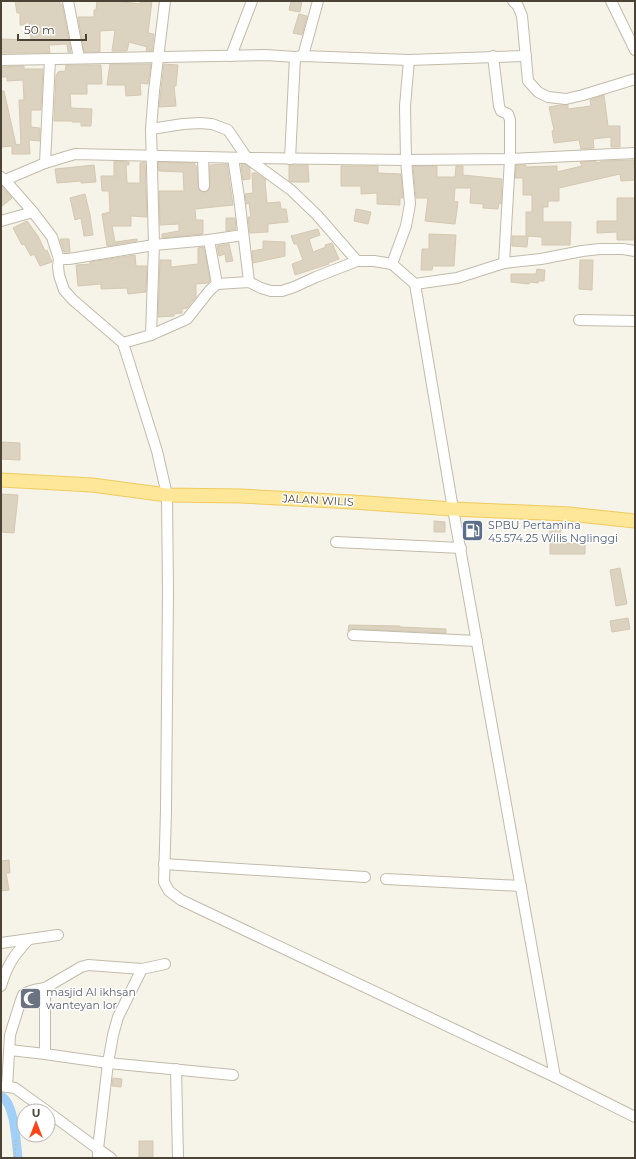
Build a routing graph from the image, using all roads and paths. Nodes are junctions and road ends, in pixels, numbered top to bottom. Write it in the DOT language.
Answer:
graph roads {
  1 [pos="68,1"];
  2 [pos="166,1"];
  3 [pos="252,1"];
  4 [pos="318,1"];
  5 [pos="513,1"];
  6 [pos="611,1"];
  7 [pos="635,50"];
  8 [pos="231,56"];
  9 [pos="493,56"];
  10 [pos="526,56"];
  11 [pos="159,57"];
  12 [pos="299,57"];
  13 [pos="79,58"];
  14 [pos="50,59"];
  15 [pos="1,60"];
  16 [pos="409,60"];
  17 [pos="635,79"];
  18 [pos="151,129"];
  19 [pos="635,153"];
  20 [pos="152,155"];
  21 [pos="203,157"];
  22 [pos="233,158"];
  23 [pos="247,158"];
  24 [pos="290,159"];
  25 [pos="510,159"];
  26 [pos="406,160"];
  27 [pos="45,163"];
  28 [pos="3,178"];
  29 [pos="204,186"];
  30 [pos="33,212"];
  31 [pos="1,221"];
  32 [pos="243,235"];
  33 [pos="209,240"];
  34 [pos="154,245"];
  35 [pos="635,251"];
  36 [pos="59,259"];
  37 [pos="357,261"];
  38 [pos="504,263"];
  39 [pos="392,264"];
  40 [pos="249,282"];
  41 [pos="217,284"];
  42 [pos="415,284"];
  43 [pos="579,320"];
  44 [pos="635,321"];
  45 [pos="151,335"];
  46 [pos="123,343"];
  47 [pos="1,480"];
  48 [pos="167,495"];
  49 [pos="453,509"];
  50 [pos="635,521"];
  51 [pos="336,542"];
  52 [pos="461,548"];
  53 [pos="353,634"];
  54 [pos="477,641"];
  55 [pos="164,864"];
  56 [pos="365,877"];
  57 [pos="386,879"];
  58 [pos="521,886"];
  59 [pos="58,935"];
  60 [pos="29,939"];
  61 [pos="1,943"];
  62 [pos="165,964"];
  63 [pos="142,969"];
  64 [pos="1,986"];
  65 [pos="45,988"];
  66 [pos="6,1035"];
  67 [pos="10,1050"];
  68 [pos="46,1054"];
  69 [pos="108,1063"];
  70 [pos="176,1069"];
  71 [pos="233,1075"];
  72 [pos="555,1077"];
  73 [pos="4,1087"];
  74 [pos="37,1103"];
  75 [pos="635,1117"];
  76 [pos="56,1118"];
  77 [pos="16,1140"];
  78 [pos="98,1154"];
  79 [pos="15,1158"];
  80 [pos="111,1158"];
  81 [pos="178,1158"];
  1 -- 13 [label="street"];
  2 -- 11 [label="street"];
  3 -- 8 [label="street"];
  4 -- 12 [label="street"];
  5 -- 10 [label="street"];
  6 -- 7 [label="street"];
  8 -- 11 [label="street"];
  8 -- 12 [label="street"];
  9 -- 10 [label="street"];
  9 -- 16 [label="street"];
  9 -- 25 [label="street"];
  10 -- 17 [label="street"];
  11 -- 13 [label="street"];
  11 -- 18 [label="street"];
  12 -- 16 [label="street"];
  12 -- 24 [label="street"];
  13 -- 14 [label="street"];
  14 -- 15 [label="street"];
  14 -- 27 [label="street"];
  16 -- 26 [label="street"];
  18 -- 20 [label="street"];
  18 -- 23 [label="street"];
  19 -- 25 [label="street"];
  20 -- 21 [label="street"];
  20 -- 27 [label="street"];
  20 -- 34 [label="street"];
  21 -- 22 [label="street"];
  21 -- 29 [label="street"];
  22 -- 23 [label="street"];
  22 -- 32 [label="street"];
  23 -- 24 [label="street"];
  23 -- 37 [label="street"];
  24 -- 26 [label="street"];
  25 -- 26 [label="street"];
  25 -- 38 [label="street"];
  26 -- 39 [label="street"];
  27 -- 28 [label="street"];
  28 -- 30 [label="street"];
  30 -- 31 [label="street"];
  30 -- 36 [label="street"];
  32 -- 33 [label="street"];
  32 -- 40 [label="street"];
  33 -- 34 [label="street"];
  33 -- 41 [label="street"];
  34 -- 36 [label="street"];
  34 -- 45 [label="street"];
  35 -- 38 [label="street"];
  36 -- 46 [label="street"];
  37 -- 39 [label="street"];
  37 -- 40 [label="street"];
  38 -- 42 [label="street"];
  39 -- 42 [label="street"];
  40 -- 41 [label="street"];
  41 -- 45 [label="street"];
  42 -- 49 [label="street"];
  43 -- 44 [label="street"];
  45 -- 46 [label="street"];
  46 -- 48 [label="street"];
  47 -- 48 [label="main road, JALAN WILIS"];
  48 -- 49 [label="main road, JALAN WILIS"];
  48 -- 55 [label="street"];
  49 -- 50 [label="main road, JALAN WILIS"];
  49 -- 52 [label="street"];
  51 -- 52 [label="street"];
  52 -- 54 [label="street"];
  53 -- 54 [label="street"];
  54 -- 58 [label="street"];
  55 -- 56 [label="street"];
  55 -- 72 [label="street"];
  57 -- 58 [label="street"];
  58 -- 72 [label="street"];
  59 -- 60 [label="street"];
  60 -- 61 [label="street"];
  60 -- 64 [label="street"];
  62 -- 63 [label="street"];
  63 -- 65 [label="street"];
  63 -- 69 [label="street"];
  65 -- 66 [label="street"];
  65 -- 68 [label="street"];
  66 -- 67 [label="street"];
  67 -- 68 [label="street"];
  67 -- 73 [label="street"];
  68 -- 69 [label="street"];
  69 -- 70 [label="street"];
  69 -- 78 [label="street"];
  70 -- 71 [label="street"];
  70 -- 81 [label="street"];
  72 -- 75 [label="street"];
  73 -- 74 [label="street"];
  76 -- 78 [label="street"];
  77 -- 79 [label="path"];
  78 -- 80 [label="street"];
}
